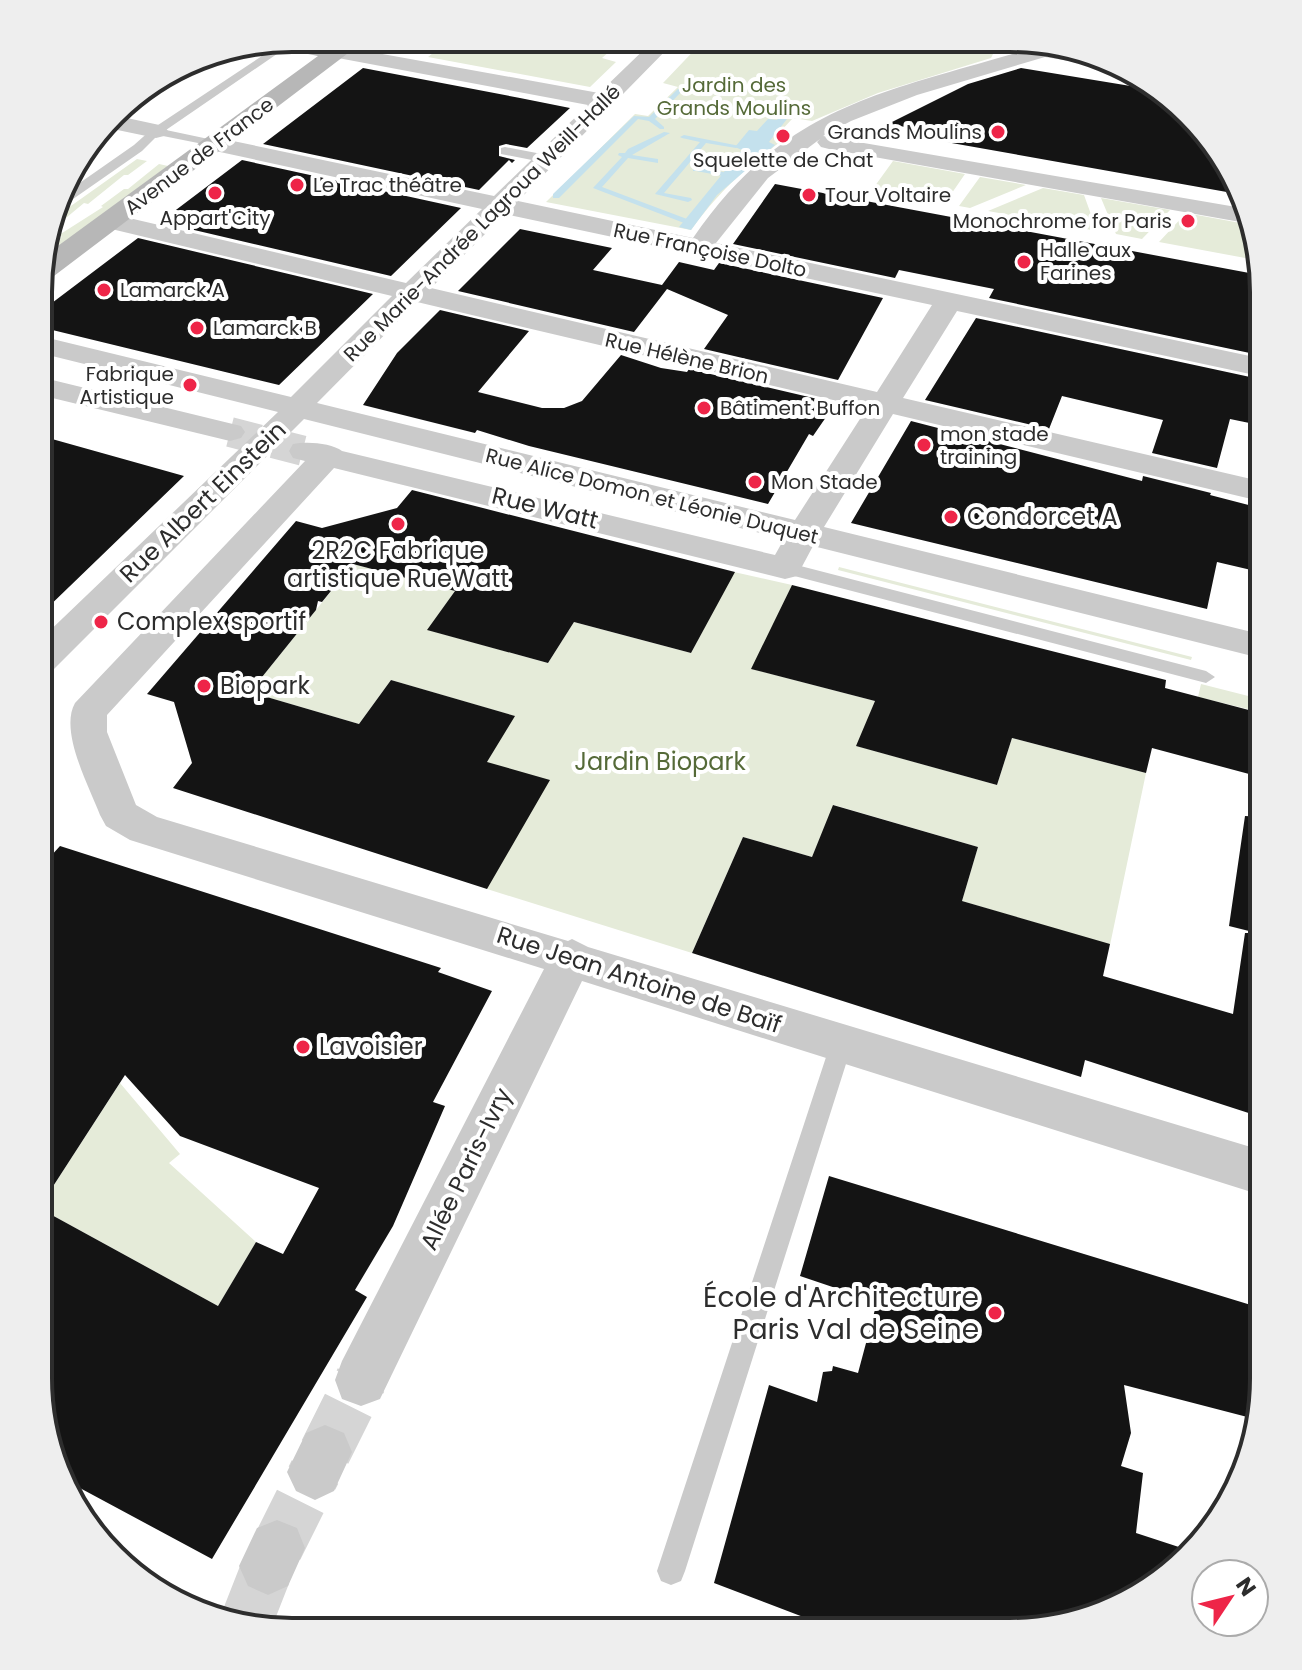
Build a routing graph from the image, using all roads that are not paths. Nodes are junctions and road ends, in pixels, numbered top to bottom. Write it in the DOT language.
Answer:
graph roads {
  1 [pos="653,52"];
  2 [pos="337,53"];
  3 [pos="384,53"];
  4 [pos="1033,53"];
  5 [pos="266,54"];
  6 [pos="604,101"];
  7 [pos="121,124"];
  8 [pos="156,131"];
  9 [pos="829,142"];
  10 [pos="214,144"];
  11 [pos="505,151"];
  12 [pos="547,159"];
  13 [pos="74,193"];
  14 [pos="499,206"];
  15 [pos="1237,215"];
  16 [pos="112,222"];
  17 [pos="700,248"];
  18 [pos="54,263"];
  19 [pos="411,294"];
  20 [pos="949,301"];
  21 [pos="52,347"];
  22 [pos="1250,365"];
  23 [pos="52,389"];
  24 [pos="886,405"];
  25 [pos="297,408"];
  26 [pos="230,432"];
  27 [pos="1250,489"];
  28 [pos="803,534"];
  29 [pos="785,568"];
  30 [pos="1250,643"];
  31 [pos="52,649"];
  32 [pos="1206,677"];
  33 [pos="88,712"];
  34 [pos="572,957"];
  35 [pos="841,1045"];
  36 [pos="1249,1169"];
  37 [pos="361,1380"];
  38 [pos="671,1571"];
  1 -- 6 [label="street, Rue Marie-Andrée Lagroua Weill-Hallé"];
  2 -- 10 [label="street, Avenue de France"];
  3 -- 6 [label="street"];
  4 -- 17 [label="street"];
  5 -- 8 [label="lane, Avenue de France"];
  6 -- 12 [label="street, Rue Marie-Andrée Lagroua Weill-Hallé"];
  7 -- 8 [label="street"];
  8 -- 10 [label="lane, Rue Françoise Dolto"];
  8 -- 13 [label="lane, Avenue de France"];
  9 -- 15 [label="street"];
  10 -- 14 [label="street, Rue Françoise Dolto"];
  10 -- 16 [label="street, Avenue de France"];
  11 -- 12 [label="lane"];
  12 -- 14 [label="street, Rue Marie-Andrée Lagroua Weill-Hallé"];
  14 -- 17 [label="street, Rue Françoise Dolto"];
  14 -- 19 [label="street, Rue Marie-Andrée Lagroua Weill-Hallé"];
  16 -- 18 [label="street, Avenue de France"];
  16 -- 19 [label="street, Rue Hélène Brion"];
  17 -- 20 [label="street, Rue Françoise Dolto"];
  19 -- 24 [label="street, Rue Hélène Brion"];
  19 -- 25 [label="street, Rue Marie-Andrée Lagroua Weill-Hallé"];
  20 -- 22 [label="street, Rue Françoise Dolto"];
  20 -- 24 [label="street"];
  21 -- 25 [label="street, Rue Alice Domon et Léonie Duquet"];
  23 -- 26 [label="street"];
  24 -- 27 [label="street, Rue Hélène Brion"];
  24 -- 28 [label="street"];
  25 -- 28 [label="street, Rue Alice Domon et Léonie Duquet"];
  25 -- 31 [label="street, Rue Albert Einstein"];
  28 -- 29 [label="street"];
  28 -- 30 [label="street, Rue Alice Domon et Léonie Duquet"];
  29 -- 32 [label="lane, Rue Watt"];
  29 -- 33 [label="street, Rue Watt"];
  33 -- 34 [label="street, Rue Jean Antoine de Baïf"];
  34 -- 35 [label="street, Rue Jean Antoine de Baïf"];
  34 -- 37 [label="street, Allée Paris-Ivry"];
  35 -- 36 [label="street, Rue Jean Antoine de Baïf"];
  35 -- 38 [label="lane"];
}
